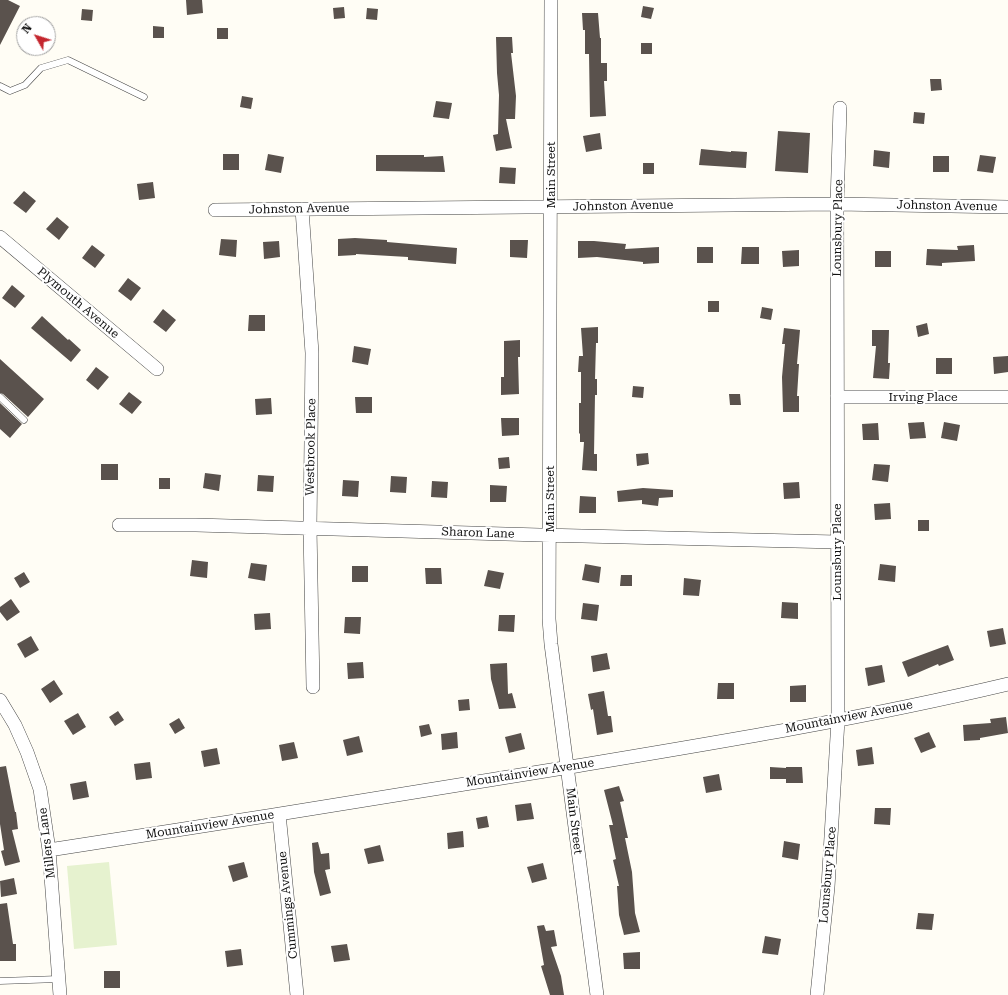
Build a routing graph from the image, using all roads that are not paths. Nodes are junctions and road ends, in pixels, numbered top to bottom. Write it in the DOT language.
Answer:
graph roads {
  1 [pos="551,0"];
  2 [pos="0,86"];
  3 [pos="144,97"];
  4 [pos="840,108"];
  5 [pos="837,204"];
  6 [pos="550,207"];
  7 [pos="1008,207"];
  8 [pos="302,208"];
  9 [pos="215,210"];
  10 [pos="0,237"];
  11 [pos="157,368"];
  12 [pos="0,397"];
  13 [pos="837,397"];
  14 [pos="1008,397"];
  15 [pos="24,420"];
  16 [pos="119,525"];
  17 [pos="310,528"];
  18 [pos="550,536"];
  19 [pos="837,542"];
  20 [pos="1008,684"];
  21 [pos="312,687"];
  22 [pos="0,700"];
  23 [pos="838,720"];
  24 [pos="567,767"];
  25 [pos="279,814"];
  26 [pos="49,850"];
  27 [pos="59,978"];
  28 [pos="0,981"];
  29 [pos="60,995"];
  30 [pos="297,995"];
  31 [pos="597,995"];
  32 [pos="817,995"];
  1 -- 6 [label="street, Main Street"];
  2 -- 3 [label="lane"];
  4 -- 5 [label="street, Lounsbury Place"];
  5 -- 6 [label="street, Johnston Avenue"];
  5 -- 7 [label="street, Johnston Avenue"];
  5 -- 13 [label="street, Lounsbury Place"];
  6 -- 8 [label="street, Johnston Avenue"];
  6 -- 18 [label="street, Main Street"];
  8 -- 9 [label="street, Johnston Avenue"];
  8 -- 17 [label="street, Westbrook Place"];
  10 -- 11 [label="street, Plymouth Avenue"];
  12 -- 15 [label="lane"];
  13 -- 14 [label="street, Irving Place"];
  13 -- 19 [label="street, Lounsbury Place"];
  16 -- 17 [label="street, Sharon Lane"];
  17 -- 18 [label="street, Sharon Lane"];
  17 -- 21 [label="street, Westbrook Place"];
  18 -- 19 [label="street, Sharon Lane"];
  18 -- 24 [label="street, Main Street"];
  19 -- 23 [label="street, Lounsbury Place"];
  20 -- 23 [label="street, Mountainview Avenue"];
  22 -- 26 [label="street, Millers Lane"];
  23 -- 24 [label="street, Mountainview Avenue"];
  23 -- 32 [label="street, Lounsbury Place"];
  24 -- 25 [label="street, Mountainview Avenue"];
  24 -- 31 [label="street, Main Street"];
  25 -- 26 [label="street, Mountainview Avenue"];
  25 -- 30 [label="street, Cummings Avenue"];
  26 -- 27 [label="street, Millers Lane"];
  27 -- 28 [label="lane"];
  27 -- 29 [label="street, Millers Lane"];
}
